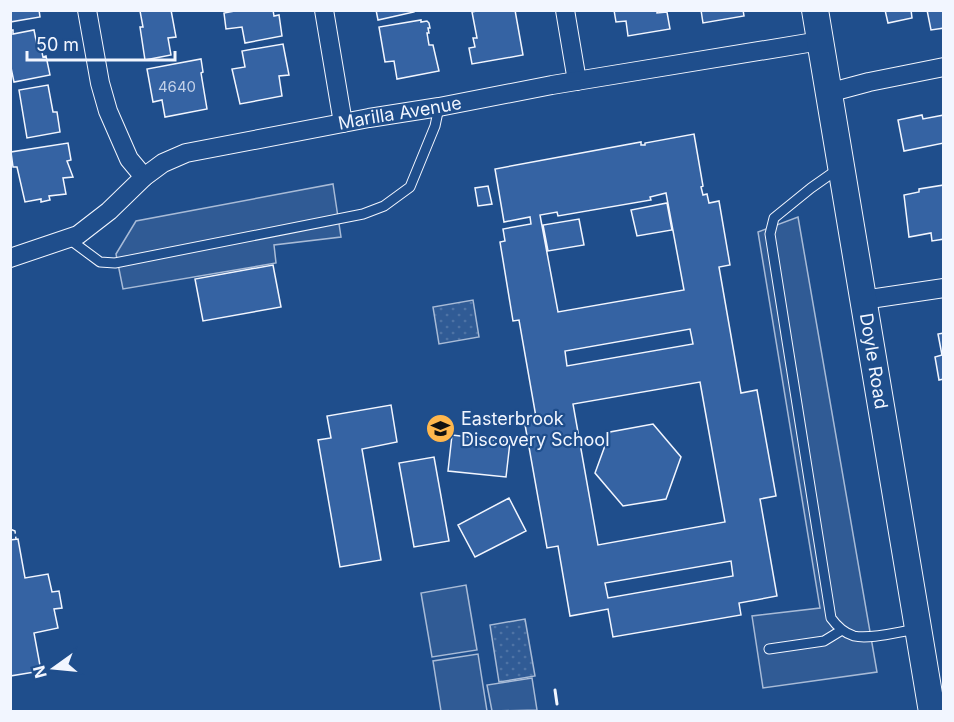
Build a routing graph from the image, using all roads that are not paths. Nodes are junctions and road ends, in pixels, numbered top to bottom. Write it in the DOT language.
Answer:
graph roads {
  1 [pos="87,10"];
  2 [pos="324,10"];
  3 [pos="565,10"];
  4 [pos="815,10"];
  5 [pos="820,41"];
  6 [pos="944,67"];
  7 [pos="577,81"];
  8 [pos="828,93"];
  9 [pos="440,107"];
  10 [pos="343,123"];
  11 [pos="840,168"];
  12 [pos="144,177"];
  13 [pos="69,239"];
  14 [pos="10,258"];
  15 [pos="944,288"];
  16 [pos="863,300"];
  17 [pos="918,628"];
  18 [pos="842,630"];
  19 [pos="769,649"];
  20 [pos="932,711"];
  1 -- 12 [label="street"];
  2 -- 10 [label="street"];
  3 -- 7 [label="street"];
  4 -- 5 [label="main road, Doyle Road"];
  5 -- 7 [label="street, Marilla Avenue"];
  5 -- 8 [label="main road, Doyle Road"];
  6 -- 8 [label="street"];
  7 -- 9 [label="street, Marilla Avenue"];
  8 -- 11 [label="main road, Doyle Road"];
  9 -- 10 [label="street, Marilla Avenue"];
  9 -- 13 [label="lane"];
  10 -- 12 [label="street, Marilla Avenue"];
  11 -- 16 [label="main road, Doyle Road"];
  11 -- 18 [label="lane"];
  12 -- 13 [label="street, Marilla Avenue"];
  13 -- 14 [label="street, Marilla Avenue"];
  15 -- 16 [label="street"];
  16 -- 17 [label="main road, Doyle Road"];
  17 -- 18 [label="lane"];
  17 -- 20 [label="main road, Doyle Road"];
  18 -- 19 [label="lane"];
}
